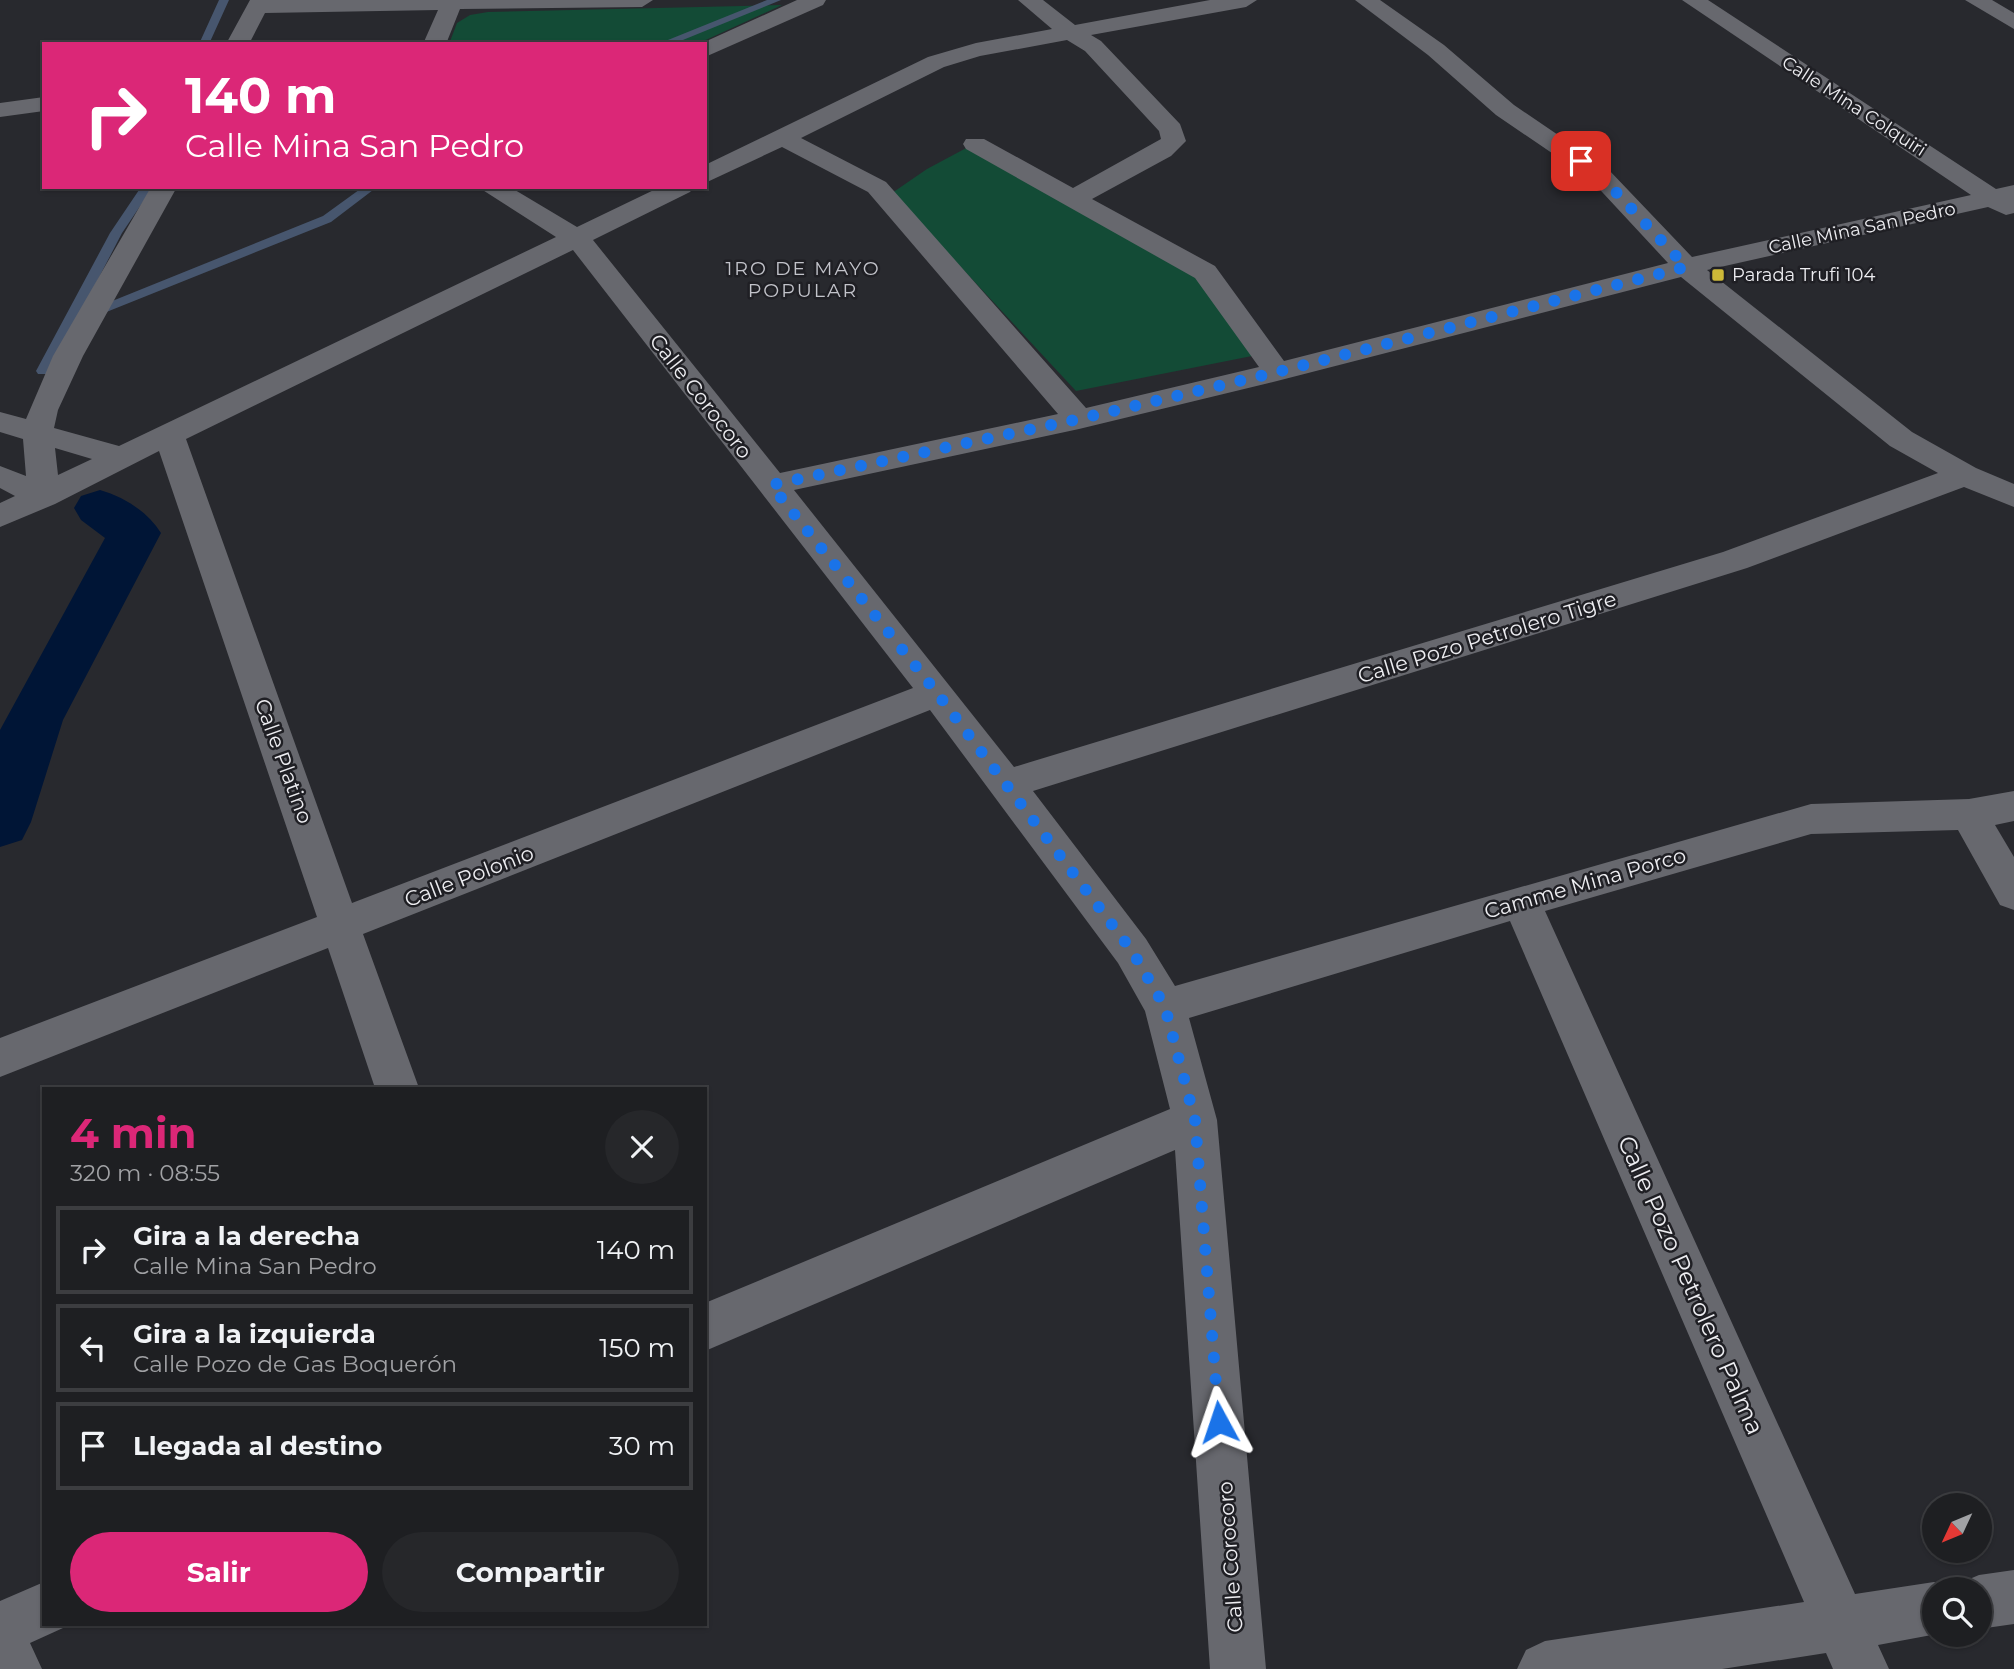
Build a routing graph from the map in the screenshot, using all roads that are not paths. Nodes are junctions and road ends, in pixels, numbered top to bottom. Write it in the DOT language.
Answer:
graph roads {
  1 [pos="642,0"];
  2 [pos="815,0"];
  3 [pos="1029,0"];
  4 [pos="1246,0"];
  5 [pos="1366,0"];
  6 [pos="1693,0"];
  7 [pos="1976,0"];
  8 [pos="260,3"];
  9 [pos="451,5"];
  10 [pos="2014,22"];
  11 [pos="1070,32"];
  12 [pos="238,42"];
  13 [pos="435,42"];
  14 [pos="707,49"];
  15 [pos="42,104"];
  16 [pos="0,110"];
  17 [pos="781,137"];
  18 [pos="975,144"];
  19 [pos="707,174"];
  20 [pos="163,189"];
  21 [pos="494,189"];
  22 [pos="677,189"];
  23 [pos="1074,198"];
  24 [pos="2008,201"];
  25 [pos="578,239"];
  26 [pos="1686,267"];
  27 [pos="1277,372"];
  28 [pos="1079,419"];
  29 [pos="0,422"];
  30 [pos="38,433"];
  31 [pos="169,435"];
  32 [pos="125,458"];
  33 [pos="1965,475"];
  34 [pos="0,476"];
  35 [pos="771,485"];
  36 [pos="44,496"];
  37 [pos="2014,496"];
  38 [pos="0,516"];
  39 [pos="937,693"];
  40 [pos="1005,785"];
  41 [pos="2014,806"];
  42 [pos="1969,814"];
  43 [pos="2014,893"];
  44 [pos="1521,901"];
  45 [pos="342,925"];
  46 [pos="1165,1007"];
  47 [pos="0,1058"];
  48 [pos="397,1087"];
  49 [pos="1195,1120"];
  50 [pos="707,1326"];
  51 [pos="2014,1597"];
  52 [pos="1992,1600"];
  53 [pos="42,1610"];
  54 [pos="1922,1614"];
  55 [pos="0,1628"];
  56 [pos="0,1643"];
  57 [pos="1851,1646"];
  58 [pos="14,1669"];
  59 [pos="1238,1669"];
  60 [pos="1545,1669"];
  1 -- 9 [label="street"];
  2 -- 14 [label="street"];
  3 -- 11 [label="street"];
  4 -- 11 [label="street"];
  5 -- 26 [label="street"];
  6 -- 24 [label="street, Calle Mina Colquiri"];
  7 -- 10 [label="street"];
  8 -- 9 [label="street"];
  8 -- 12 [label="street"];
  9 -- 13 [label="street"];
  11 -- 17 [label="street"];
  11 -- 23 [label="street"];
  15 -- 16 [label="street"];
  17 -- 19 [label="street"];
  17 -- 28 [label="street"];
  18 -- 23 [label="street"];
  20 -- 30 [label="street"];
  21 -- 25 [label="street, Calle Corocoro"];
  22 -- 25 [label="street"];
  23 -- 27 [label="street"];
  24 -- 26 [label="street, Calle Mina San Pedro"];
  25 -- 31 [label="street"];
  25 -- 35 [label="street, Calle Corocoro"];
  26 -- 27 [label="street, Calle Mina San Pedro"];
  26 -- 33 [label="street"];
  27 -- 28 [label="street, Calle Mina San Pedro"];
  28 -- 35 [label="street, Calle Mina San Pedro"];
  29 -- 30 [label="street"];
  30 -- 32 [label="street"];
  30 -- 36 [label="street"];
  31 -- 32 [label="street"];
  31 -- 45 [label="street, Calle Platino"];
  32 -- 36 [label="street"];
  33 -- 37 [label="street"];
  33 -- 40 [label="street, Calle Pozo Petrolero Tigre"];
  34 -- 36 [label="street"];
  35 -- 39 [label="street, Calle Corocoro"];
  36 -- 38 [label="street"];
  39 -- 40 [label="street, Calle Corocoro"];
  39 -- 45 [label="street, Calle Polonio"];
  40 -- 46 [label="street, Calle Corocoro"];
  41 -- 42 [label="street, Camme Mina Porco"];
  42 -- 43 [label="street"];
  42 -- 44 [label="street, Camme Mina Porco"];
  44 -- 46 [label="street, Camme Mina Porco"];
  44 -- 57 [label="street, Calle Pozo Petrolero Palma"];
  45 -- 47 [label="street, Calle Polonio"];
  45 -- 48 [label="street, Calle Platino"];
  46 -- 49 [label="street, Calle Corocoro"];
  49 -- 50 [label="street"];
  49 -- 59 [label="street, Calle Corocoro"];
  51 -- 52 [label="street"];
  53 -- 55 [label="street"];
  54 -- 57 [label="street"];
  56 -- 58 [label="street"];
  57 -- 60 [label="street"];
}
